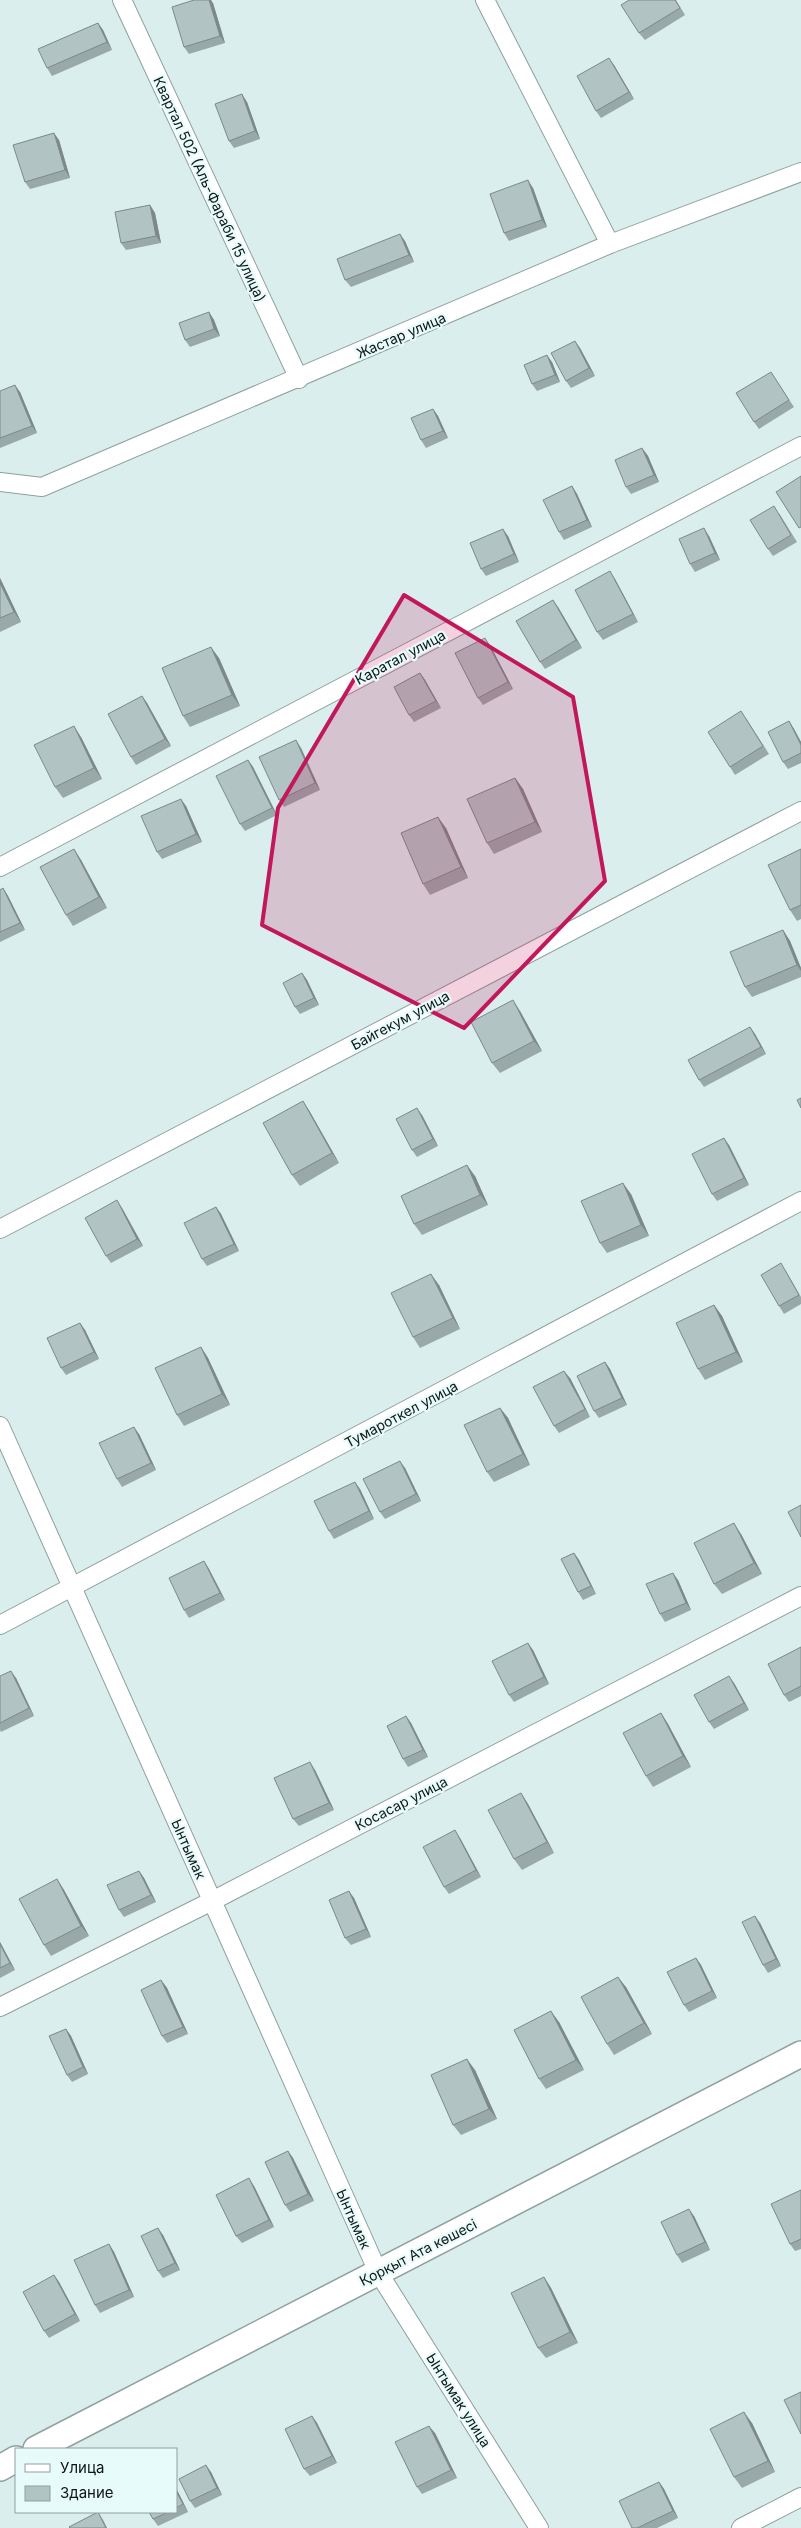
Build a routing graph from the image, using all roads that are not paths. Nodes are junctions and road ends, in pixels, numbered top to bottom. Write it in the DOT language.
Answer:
graph roads {
  1 [pos="122,0"];
  2 [pos="485,0"];
  3 [pos="801,172"];
  4 [pos="610,244"];
  5 [pos="299,379"];
  6 [pos="801,446"];
  7 [pos="0,482"];
  8 [pos="801,811"];
  9 [pos="0,867"];
  10 [pos="801,1201"];
  11 [pos="0,1229"];
  12 [pos="0,1426"];
  13 [pos="72,1588"];
  14 [pos="801,1596"];
  15 [pos="0,1625"];
  16 [pos="212,1901"];
  17 [pos="0,2007"];
  18 [pos="801,2054"];
  19 [pos="378,2272"];
  20 [pos="38,2448"];
  21 [pos="15,2460"];
  22 [pos="0,2468"];
  23 [pos="801,2497"];
  24 [pos="539,2528"];
  25 [pos="741,2528"];
  1 -- 5 [label="street, Квартал 502 (Аль-Фараби 15 улица)"];
  2 -- 4 [label="street"];
  3 -- 4 [label="street, Жастар улица"];
  4 -- 5 [label="street, Жастар улица"];
  5 -- 7 [label="street, Жастар улица"];
  6 -- 9 [label="street, Каратал улица"];
  8 -- 11 [label="street, Байгекум улица"];
  10 -- 13 [label="street, Тумароткел улица"];
  12 -- 13 [label="street, Ынтымак"];
  13 -- 15 [label="street, Тумароткел улица"];
  13 -- 16 [label="street, Ынтымак"];
  14 -- 16 [label="street, Косасар улица"];
  16 -- 17 [label="street, Косасар улица"];
  16 -- 19 [label="street, Ынтымак"];
  18 -- 19 [label="main road, Қорқыт Ата көшесі"];
  19 -- 20 [label="main road, Қорқыт Ата көшесі"];
  19 -- 24 [label="street, Ынтымак улица"];
  21 -- 22 [label="main road"];
  23 -- 25 [label="street"];
}
